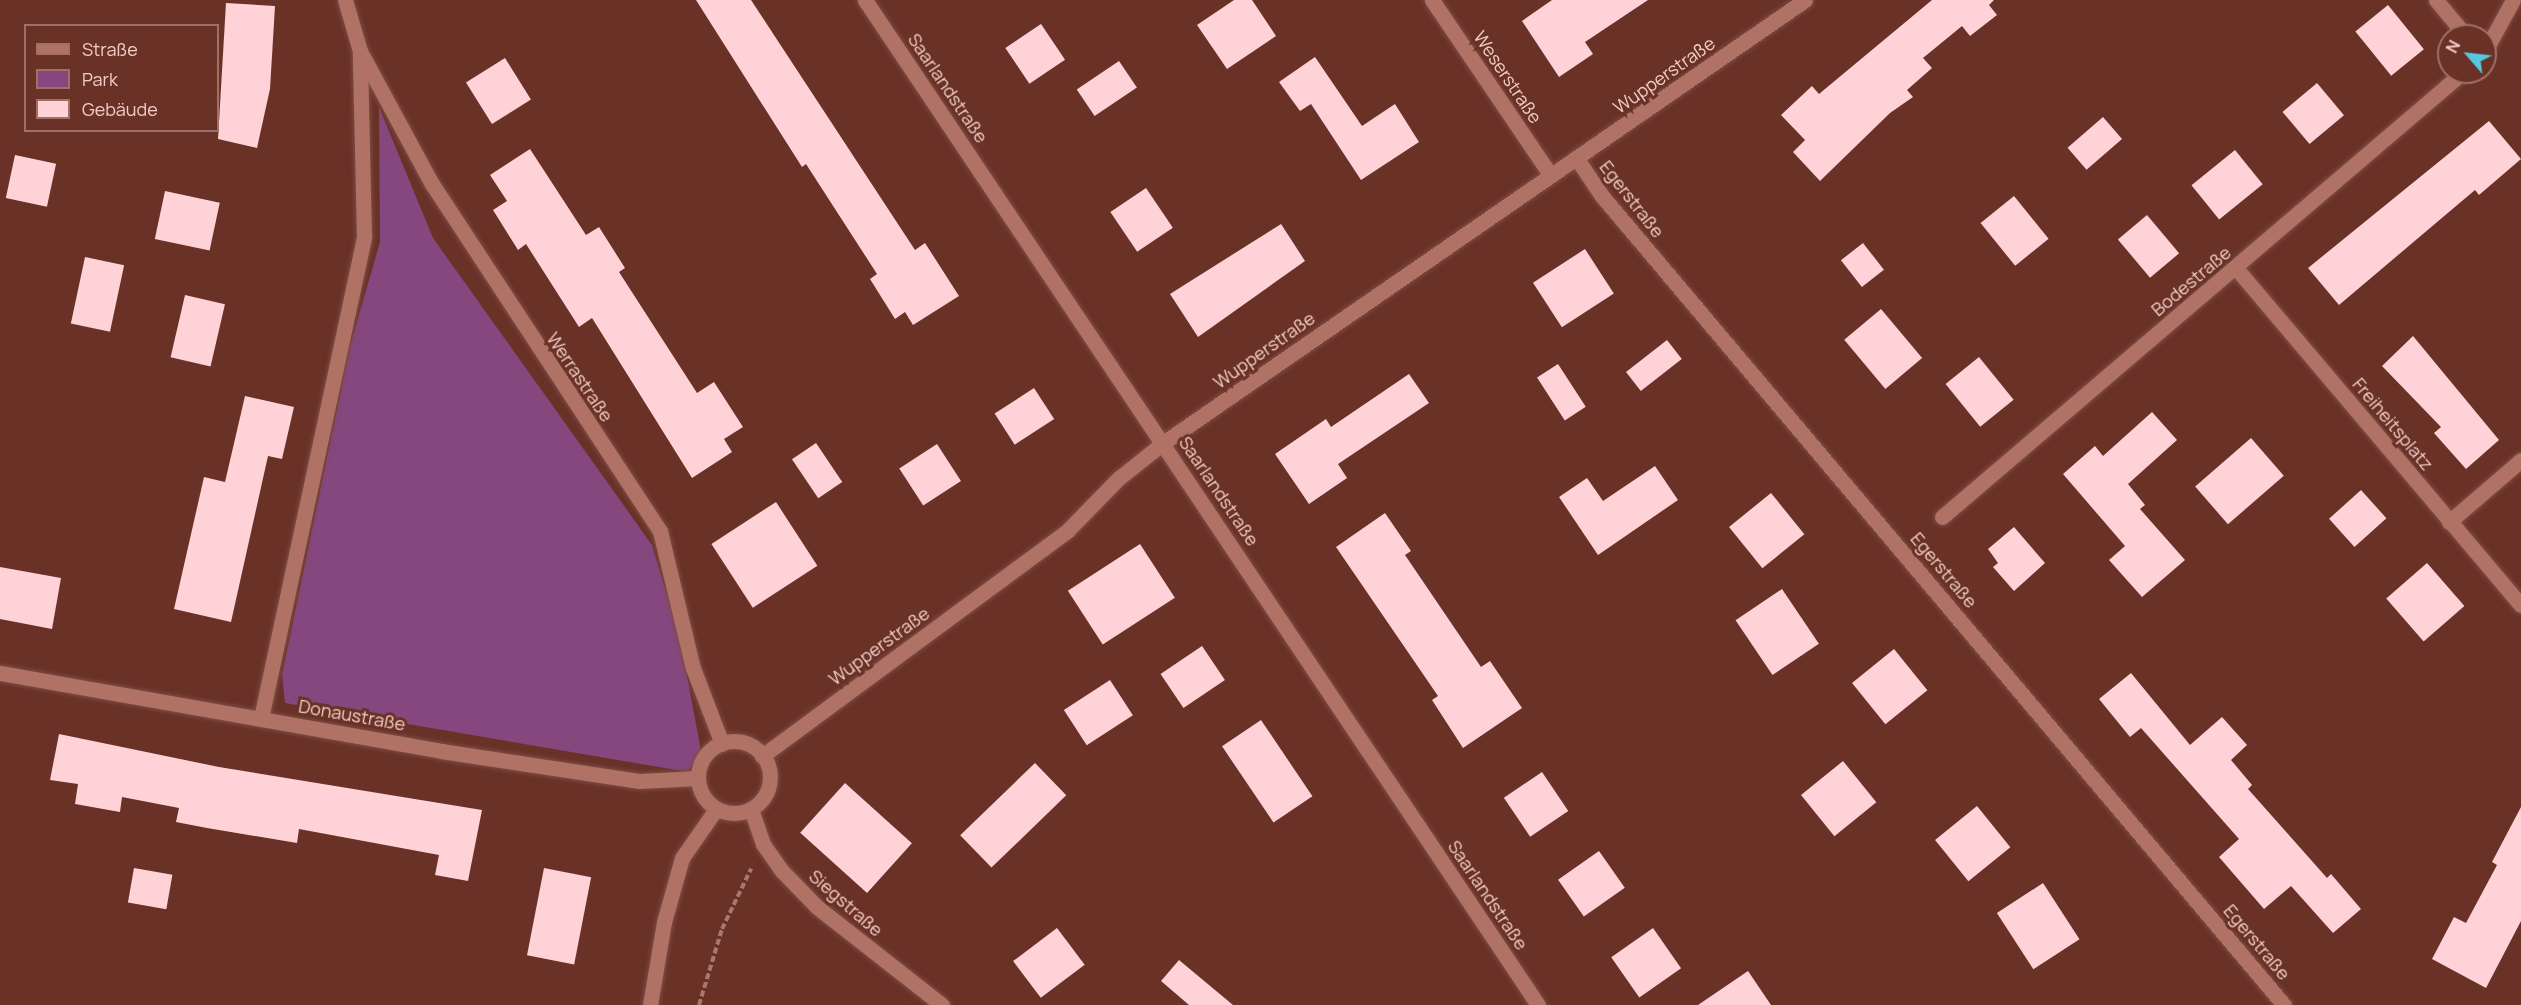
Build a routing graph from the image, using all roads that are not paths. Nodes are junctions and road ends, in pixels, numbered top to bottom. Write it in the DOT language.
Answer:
graph roads {
  1 [pos="345,0"];
  2 [pos="865,0"];
  3 [pos="1432,0"];
  4 [pos="1805,0"];
  5 [pos="2436,0"];
  6 [pos="2513,0"];
  7 [pos="2456,24"];
  8 [pos="2497,29"];
  9 [pos="360,51"];
  10 [pos="2449,84"];
  11 [pos="1577,159"];
  12 [pos="1551,176"];
  13 [pos="2236,268"];
  14 [pos="1163,442"];
  15 [pos="2521,460"];
  16 [pos="1942,517"];
  17 [pos="2449,522"];
  18 [pos="2521,605"];
  19 [pos="0,673"];
  20 [pos="261,718"];
  21 [pos="722,744"];
  22 [pos="762,756"];
  23 [pos="698,778"];
  24 [pos="716,808"];
  25 [pos="751,809"];
  26 [pos="650,1005"];
  27 [pos="942,1005"];
  28 [pos="1538,1005"];
  29 [pos="2284,1005"];
  1 -- 9 [label="street, Werrastraße"];
  2 -- 14 [label="street, Saarlandstraße"];
  3 -- 12 [label="street, Weserstraße"];
  4 -- 11 [label="street, Wupperstraße"];
  5 -- 7 [label="street"];
  6 -- 8 [label="street"];
  9 -- 20 [label="street, Werrastraße"];
  9 -- 21 [label="street, Werrastraße"];
  10 -- 13 [label="street, Bodestraße"];
  11 -- 12 [label="street, Wupperstraße"];
  11 -- 29 [label="street, Egerstraße"];
  12 -- 14 [label="street, Wupperstraße"];
  13 -- 16 [label="street, Bodestraße"];
  13 -- 17 [label="street, Freiheitsplatz"];
  14 -- 22 [label="street, Wupperstraße"];
  14 -- 28 [label="street, Saarlandstraße"];
  15 -- 17 [label="street"];
  17 -- 18 [label="street, Freiheitsplatz"];
  19 -- 20 [label="street, Donaustraße"];
  20 -- 23 [label="street, Donaustraße"];
  21 -- 22 [label="street"];
  21 -- 23 [label="street"];
  22 -- 25 [label="street"];
  23 -- 24 [label="street"];
  24 -- 25 [label="street"];
  24 -- 26 [label="street"];
  25 -- 27 [label="street, Siegstraße"];
}
